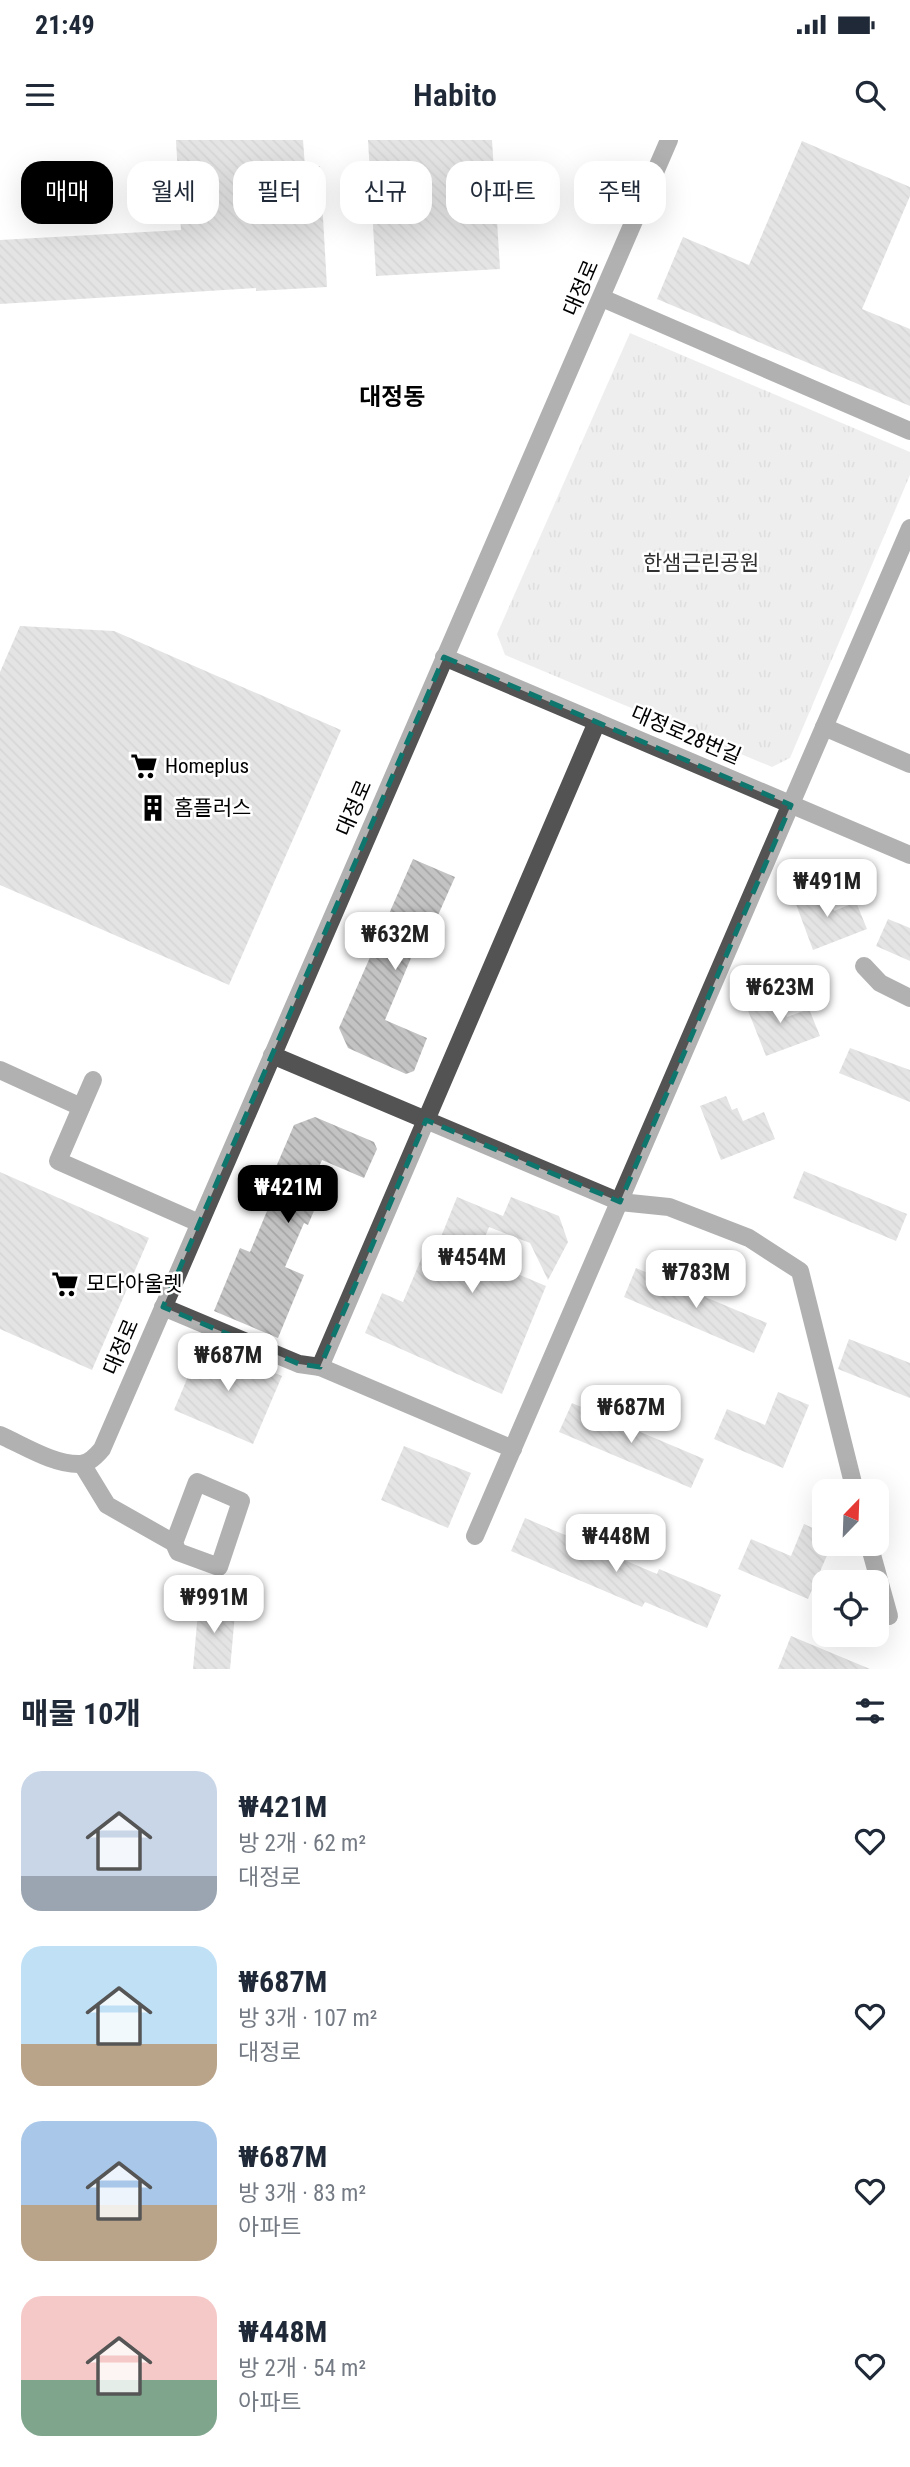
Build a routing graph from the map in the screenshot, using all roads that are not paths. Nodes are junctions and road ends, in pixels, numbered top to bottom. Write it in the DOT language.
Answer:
graph roads {
  1 [pos="668,140"];
  2 [pos="602,298"];
  3 [pos="910,431"];
  4 [pos="910,528"];
  5 [pos="444,657"];
  6 [pos="597,722"];
  7 [pos="824,727"];
  8 [pos="910,764"];
  9 [pos="791,804"];
  10 [pos="910,855"];
  11 [pos="864,966"];
  12 [pos="910,998"];
  13 [pos="272,1055"];
  14 [pos="0,1070"];
  15 [pos="93,1080"];
  16 [pos="81,1107"];
  17 [pos="426,1120"];
  18 [pos="620,1202"];
  19 [pos="199,1223"];
  20 [pos="163,1307"];
  21 [pos="320,1367"];
  22 [pos="0,1435"];
  23 [pos="513,1449"];
  24 [pos="82,1464"];
  25 [pos="852,1479"];
  26 [pos="475,1536"];
  27 [pos="174,1543"];
  1 -- 2 [label="street, 대정로"];
  2 -- 3 [label="street"];
  2 -- 5 [label="street, 대정로"];
  4 -- 7 [label="street"];
  5 -- 6 [label="street, 대정로28번길"];
  5 -- 13 [label="street, 대정로"];
  6 -- 9 [label="street, 대정로28번길"];
  6 -- 17 [label="street"];
  7 -- 8 [label="street"];
  7 -- 9 [label="street"];
  9 -- 10 [label="street, 대정로28번길"];
  9 -- 18 [label="street"];
  11 -- 12 [label="street"];
  13 -- 17 [label="street"];
  13 -- 19 [label="street, 대정로"];
  14 -- 16 [label="street"];
  15 -- 16 [label="street"];
  16 -- 19 [label="street"];
  17 -- 18 [label="street"];
  17 -- 21 [label="street"];
  18 -- 23 [label="street"];
  18 -- 25 [label="street"];
  19 -- 20 [label="street, 대정로"];
  20 -- 21 [label="street"];
  20 -- 24 [label="street, 대정로"];
  21 -- 23 [label="street"];
  22 -- 24 [label="street"];
  23 -- 26 [label="street"];
  24 -- 27 [label="street"];
  27 -- 27 [label="street"];
}
